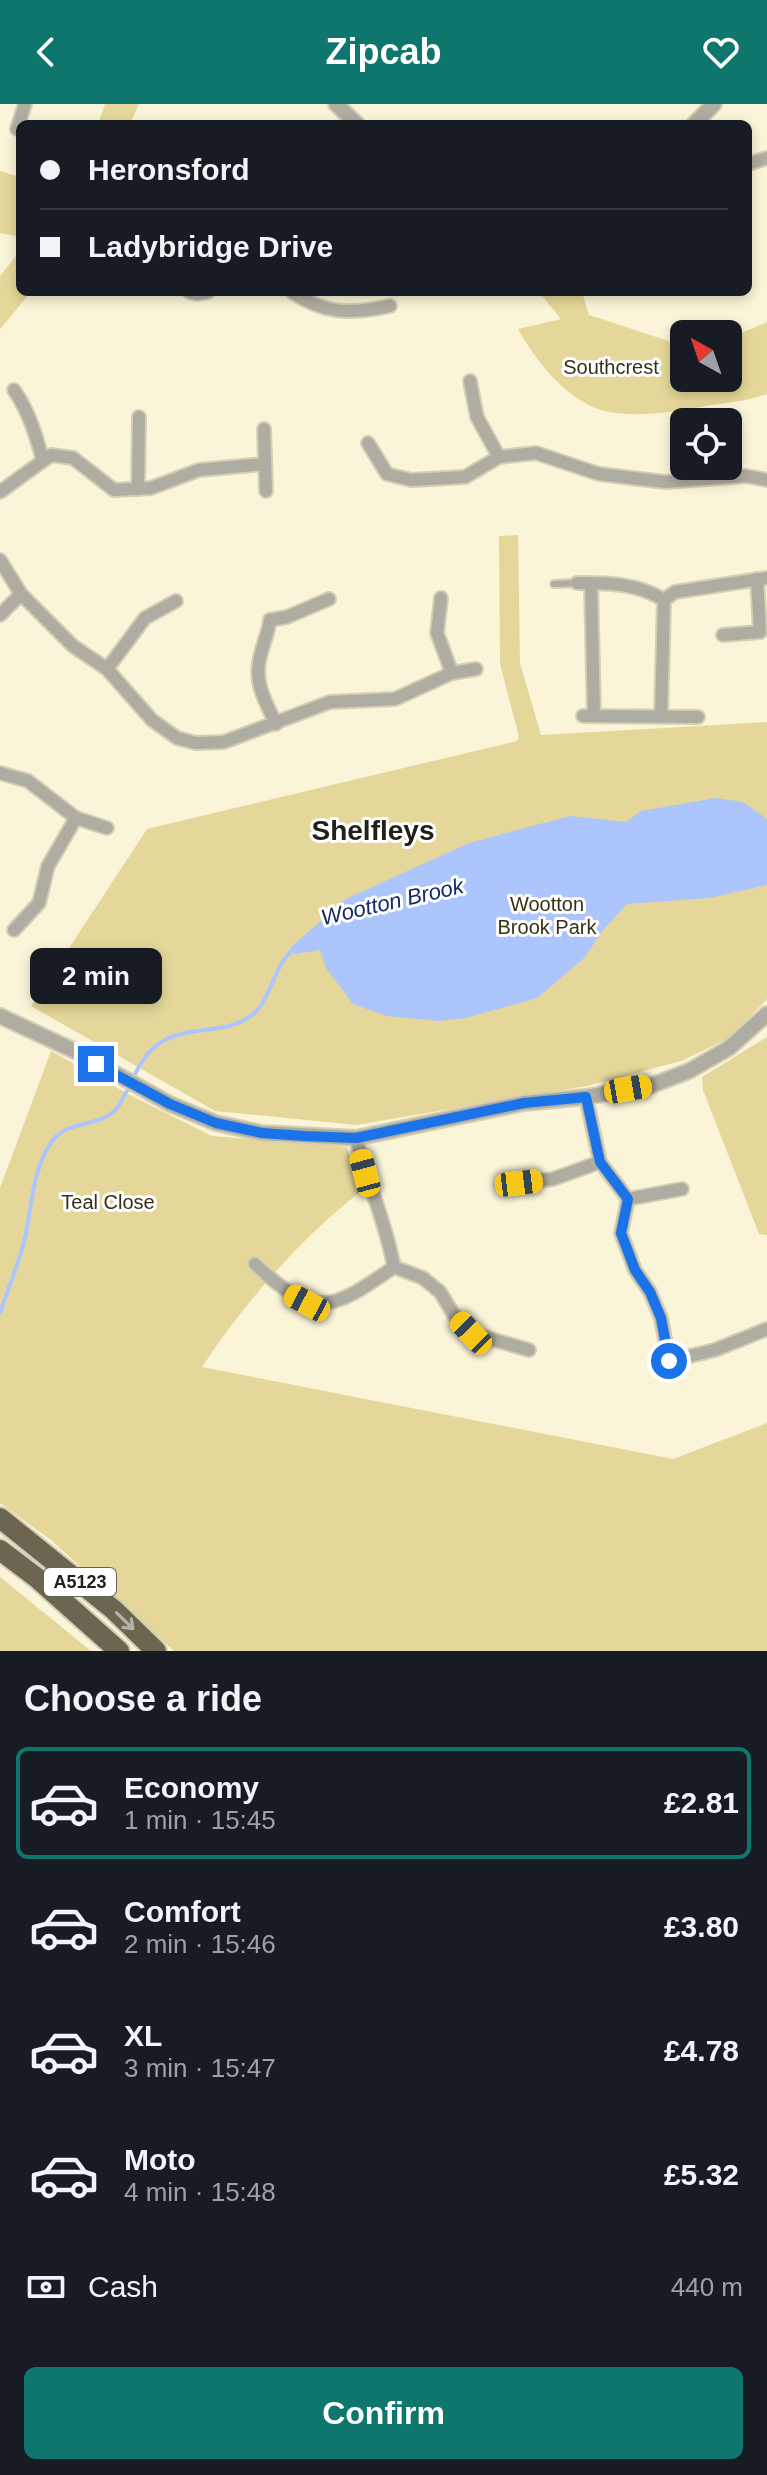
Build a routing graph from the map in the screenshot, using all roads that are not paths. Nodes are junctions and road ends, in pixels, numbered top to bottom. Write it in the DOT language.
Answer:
graph roads {
  1 [pos="336,104"];
  2 [pos="714,104"];
  3 [pos="349,120"];
  4 [pos="699,120"];
  5 [pos="298,296"];
  6 [pos="390,306"];
  7 [pos="470,381"];
  8 [pos="14,390"];
  9 [pos="139,417"];
  10 [pos="264,429"];
  11 [pos="368,443"];
  12 [pos="499,457"];
  13 [pos="43,461"];
  14 [pos="265,464"];
  15 [pos="767,480"];
  16 [pos="138,489"];
  17 [pos="266,491"];
  18 [pos="0,492"];
  19 [pos="0,560"];
  20 [pos="762,578"];
  21 [pos="584,583"];
  22 [pos="554,584"];
  23 [pos="21,594"];
  24 [pos="441,598"];
  25 [pos="329,599"];
  26 [pos="664,600"];
  27 [pos="176,601"];
  28 [pos="0,615"];
  29 [pos="723,635"];
  30 [pos="107,669"];
  31 [pos="476,669"];
  32 [pos="452,673"];
  33 [pos="661,716"];
  34 [pos="698,717"];
  35 [pos="276,724"];
  36 [pos="0,773"];
  37 [pos="76,818"];
  38 [pos="107,828"];
  39 [pos="14,930"];
  40 [pos="767,1014"];
  41 [pos="0,1016"];
  42 [pos="586,1097"];
  43 [pos="356,1138"];
  44 [pos="600,1162"];
  45 [pos="519,1183"];
  46 [pos="682,1189"];
  47 [pos="628,1199"];
  48 [pos="255,1264"];
  49 [pos="394,1267"];
  50 [pos="767,1329"];
  51 [pos="529,1350"];
  52 [pos="0,1518"];
  53 [pos="0,1550"];
  54 [pos="119,1651"];
  55 [pos="156,1651"];
  1 -- 3 [label="street"];
  2 -- 4 [label="street"];
  5 -- 6 [label="street"];
  7 -- 12 [label="street"];
  8 -- 13 [label="street"];
  9 -- 16 [label="street"];
  10 -- 14 [label="street"];
  11 -- 12 [label="street"];
  12 -- 15 [label="street"];
  13 -- 16 [label="street"];
  13 -- 18 [label="street"];
  14 -- 16 [label="street"];
  14 -- 17 [label="street"];
  19 -- 23 [label="street"];
  20 -- 26 [label="street"];
  20 -- 29 [label="street"];
  21 -- 22 [label="lane"];
  21 -- 26 [label="street"];
  21 -- 33 [label="street"];
  23 -- 28 [label="street"];
  23 -- 30 [label="street"];
  24 -- 32 [label="street"];
  25 -- 35 [label="street"];
  26 -- 33 [label="street"];
  27 -- 30 [label="street"];
  30 -- 35 [label="street"];
  31 -- 32 [label="street"];
  32 -- 35 [label="street"];
  33 -- 34 [label="street"];
  36 -- 37 [label="street"];
  37 -- 38 [label="street"];
  37 -- 39 [label="street"];
  40 -- 42 [label="street"];
  41 -- 43 [label="street"];
  42 -- 43 [label="street"];
  42 -- 44 [label="street"];
  43 -- 49 [label="street"];
  44 -- 45 [label="street"];
  44 -- 47 [label="street"];
  46 -- 47 [label="street"];
  47 -- 50 [label="street"];
  48 -- 49 [label="street"];
  49 -- 51 [label="street"];
  52 -- 55 [label="highway, A5123, one-way"];
  53 -- 54 [label="highway, A5123"];
}
